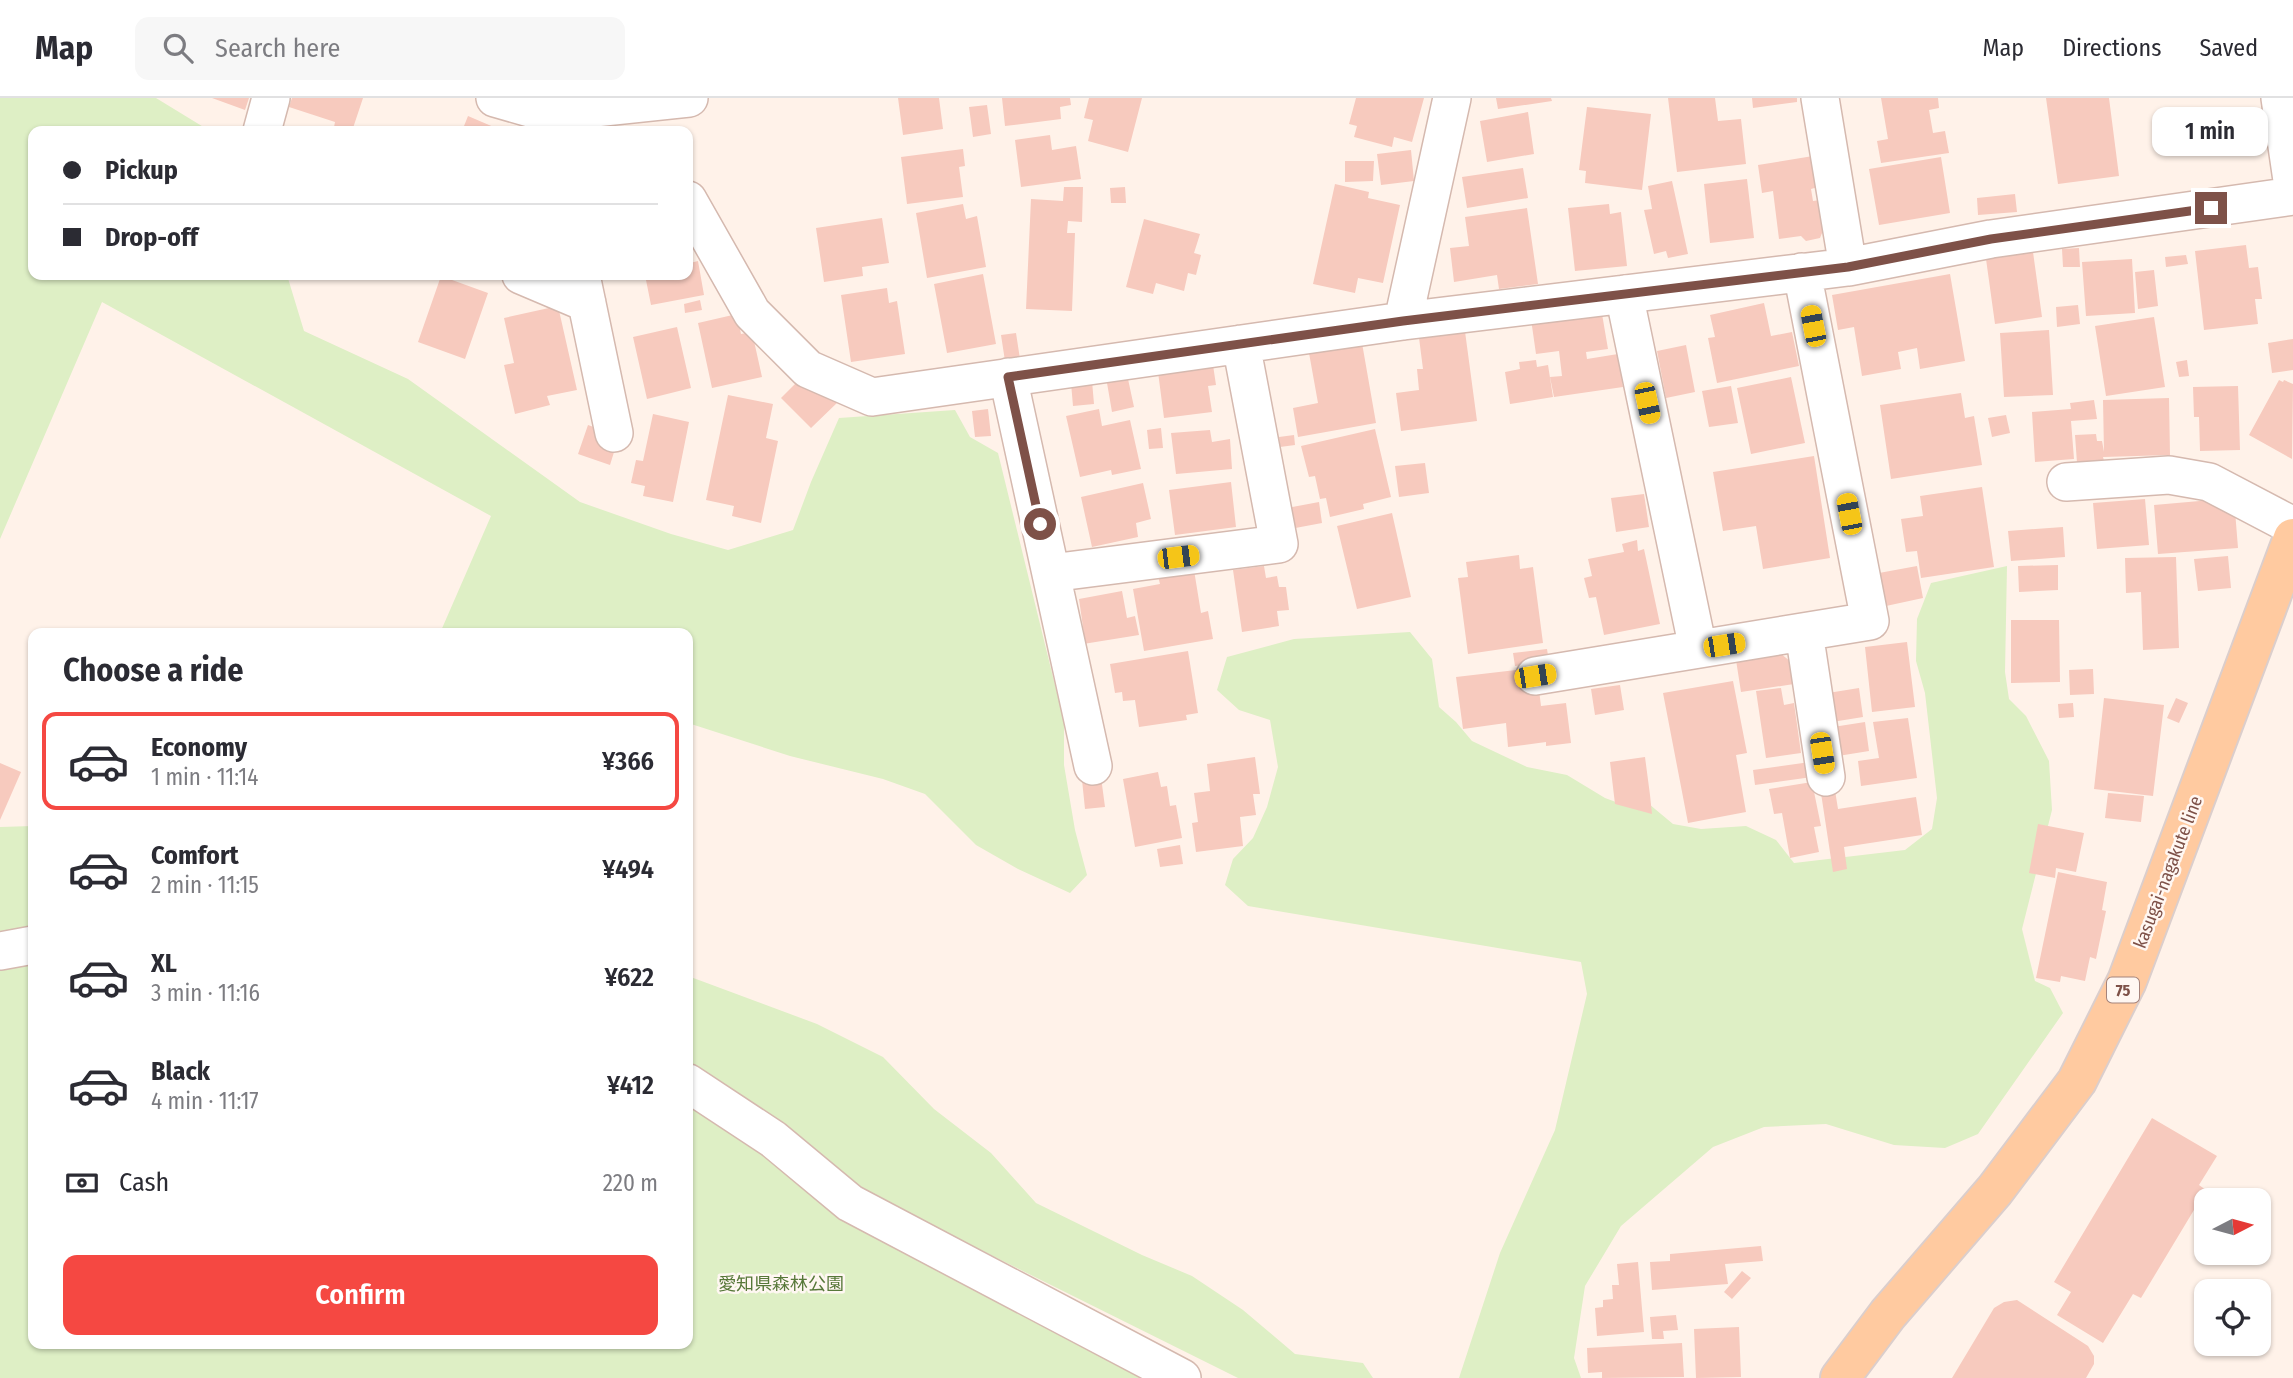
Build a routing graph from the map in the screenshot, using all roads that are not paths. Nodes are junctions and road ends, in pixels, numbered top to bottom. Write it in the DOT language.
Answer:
graph roads {
  1 [pos="271,98"];
  2 [pos="689,98"];
  3 [pos="1452,98"];
  4 [pos="1820,98"];
  5 [pos="2280,98"];
  6 [pos="503,99"];
  7 [pos="549,122"];
  8 [pos="263,126"];
  9 [pos="2293,187"];
  10 [pos="2293,196"];
  11 [pos="693,209"];
  12 [pos="1848,267"];
  13 [pos="1802,272"];
  14 [pos="544,280"];
  15 [pos="584,289"];
  16 [pos="1624,294"];
  17 [pos="1403,321"];
  18 [pos="1241,344"];
  19 [pos="1008,377"];
  20 [pos="614,433"];
  21 [pos="2066,482"];
  22 [pos="2293,526"];
  23 [pos="2293,538"];
  24 [pos="1051,573"];
  25 [pos="1804,632"];
  26 [pos="1698,649"];
  27 [pos="1535,676"];
  28 [pos="1093,766"];
  29 [pos="1826,777"];
  30 [pos="28,946"];
  31 [pos="0,951"];
  32 [pos="693,1086"];
  33 [pos="1182,1378"];
  34 [pos="1840,1378"];
  1 -- 8 [label="street"];
  2 -- 7 [label="street"];
  3 -- 17 [label="street"];
  4 -- 12 [label="street"];
  5 -- 9 [label="street"];
  6 -- 7 [label="street"];
  10 -- 12 [label="street"];
  11 -- 19 [label="street"];
  12 -- 13 [label="street"];
  13 -- 16 [label="street"];
  13 -- 25 [label="street"];
  14 -- 15 [label="street"];
  15 -- 20 [label="street"];
  16 -- 17 [label="street"];
  16 -- 26 [label="street"];
  17 -- 18 [label="street"];
  18 -- 19 [label="street"];
  18 -- 24 [label="street"];
  19 -- 24 [label="street"];
  21 -- 22 [label="street"];
  23 -- 34 [label="main road, kasugai-nagakute line / 75"];
  24 -- 28 [label="street"];
  25 -- 26 [label="street"];
  25 -- 29 [label="street"];
  26 -- 27 [label="street"];
  30 -- 31 [label="street"];
  32 -- 33 [label="street"];
}
